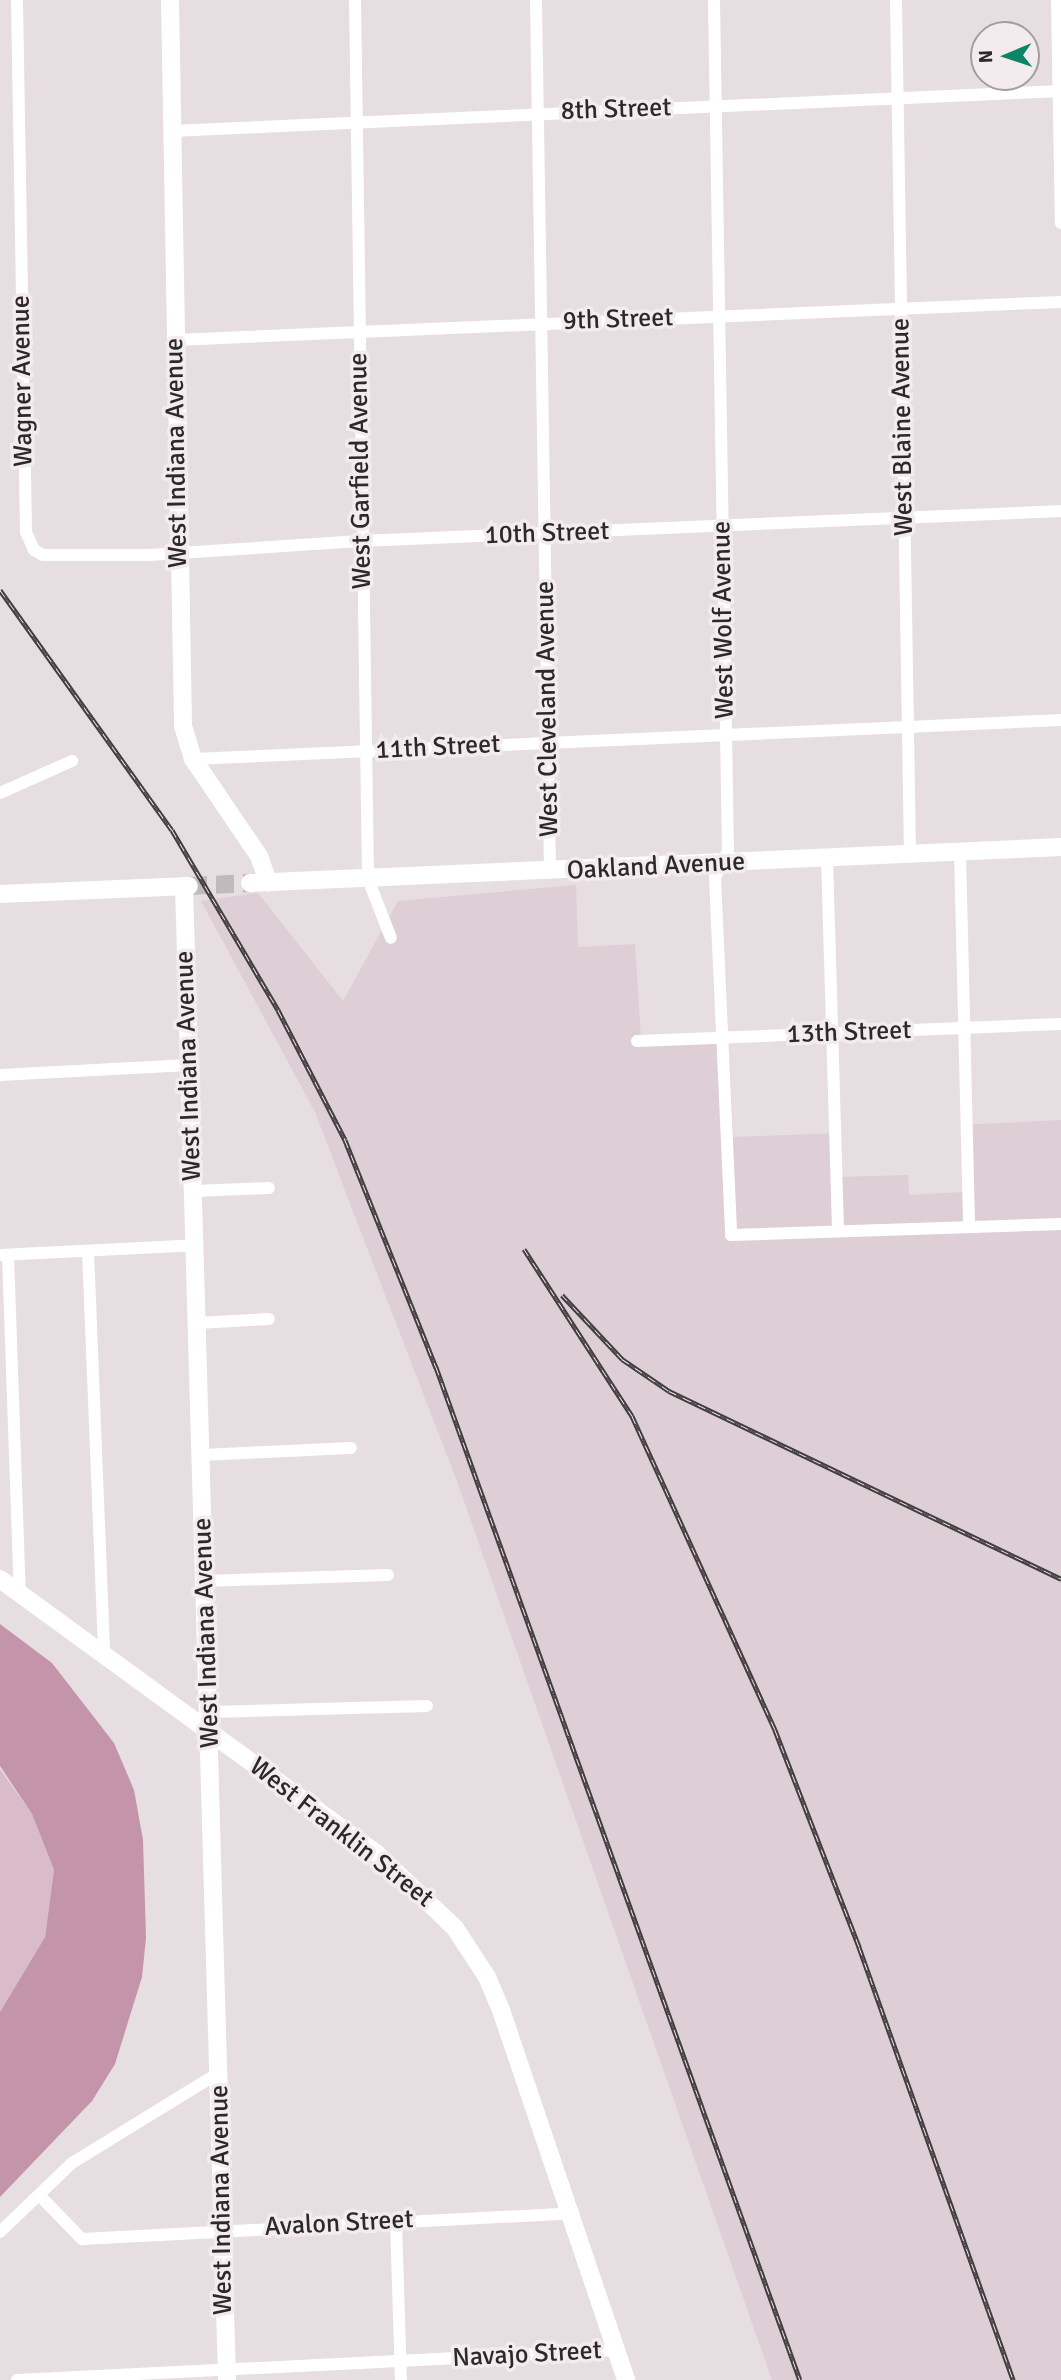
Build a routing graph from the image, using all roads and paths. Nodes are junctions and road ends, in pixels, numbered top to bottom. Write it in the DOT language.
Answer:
graph roads {
  1 [pos="17,0"];
  2 [pos="170,0"];
  3 [pos="355,0"];
  4 [pos="536,0"];
  5 [pos="715,0"];
  6 [pos="897,0"];
  7 [pos="1057,0"];
  8 [pos="1060,91"];
  9 [pos="898,99"];
  10 [pos="716,107"];
  11 [pos="539,112"];
  12 [pos="357,122"];
  13 [pos="172,131"];
  14 [pos="1061,223"];
  15 [pos="1061,302"];
  16 [pos="900,309"];
  17 [pos="720,317"];
  18 [pos="541,323"];
  19 [pos="359,331"];
  20 [pos="175,340"];
  21 [pos="1061,511"];
  22 [pos="905,519"];
  23 [pos="722,527"];
  24 [pos="545,535"];
  25 [pos="361,541"];
  26 [pos="34,550"];
  27 [pos="178,551"];
  28 [pos="1061,720"];
  29 [pos="909,727"];
  30 [pos="726,737"];
  31 [pos="548,743"];
  32 [pos="365,751"];
  33 [pos="193,759"];
  34 [pos="72,761"];
  35 [pos="0,793"];
  36 [pos="1061,847"];
  37 [pos="910,853"];
  38 [pos="960,853"];
  39 [pos="827,858"];
  40 [pos="723,864"];
  41 [pos="550,872"];
  42 [pos="368,879"];
  43 [pos="259,883"];
  44 [pos="0,894"];
  45 [pos="391,938"];
  46 [pos="1061,1024"];
  47 [pos="964,1028"];
  48 [pos="829,1034"];
  49 [pos="722,1037"];
  50 [pos="637,1041"];
  51 [pos="189,1065"];
  52 [pos="0,1075"];
  53 [pos="269,1188"];
  54 [pos="193,1191"];
  55 [pos="1061,1224"];
  56 [pos="969,1227"];
  57 [pos="838,1231"];
  58 [pos="195,1245"];
  59 [pos="89,1251"];
  60 [pos="4,1255"];
  61 [pos="269,1319"];
  62 [pos="197,1323"];
  63 [pos="351,1448"];
  64 [pos="201,1455"];
  65 [pos="388,1575"];
  66 [pos="0,1579"];
  67 [pos="205,1581"];
  68 [pos="20,1594"];
  69 [pos="104,1657"];
  70 [pos="427,1706"];
  71 [pos="209,1712"];
  72 [pos="210,1733"];
  73 [pos="220,2071"];
  74 [pos="39,2195"];
  75 [pos="573,2213"];
  76 [pos="396,2222"];
  77 [pos="223,2230"];
  78 [pos="0,2232"];
  79 [pos="617,2350"];
  80 [pos="400,2360"];
  81 [pos="227,2375"];
  82 [pos="18,2380"];
  83 [pos="401,2380"];
  84 [pos="626,2380"];
  1 -- 26 [label="street, Wagner Avenue"];
  2 -- 13 [label="street, West Indiana Avenue"];
  3 -- 12 [label="street, West Garfield Avenue"];
  4 -- 11 [label="street, West Cleveland Avenue"];
  5 -- 10 [label="street, West Wolf Avenue"];
  6 -- 9 [label="street, West Blaine Avenue"];
  7 -- 8 [label="street"];
  8 -- 9 [label="street, 8th Street"];
  8 -- 14 [label="street"];
  9 -- 10 [label="street, 8th Street"];
  9 -- 16 [label="street, West Blaine Avenue"];
  10 -- 11 [label="street, 8th Street"];
  10 -- 17 [label="street, West Wolf Avenue"];
  11 -- 12 [label="street, 8th Street"];
  11 -- 18 [label="street, West Cleveland Avenue"];
  12 -- 13 [label="street, 8th Street"];
  12 -- 19 [label="street, West Garfield Avenue"];
  13 -- 20 [label="street, West Indiana Avenue"];
  15 -- 16 [label="street, 9th Street"];
  16 -- 17 [label="street, 9th Street"];
  16 -- 22 [label="street, West Blaine Avenue"];
  17 -- 18 [label="street, 9th Street"];
  17 -- 23 [label="street, West Wolf Avenue"];
  18 -- 19 [label="street, 9th Street"];
  18 -- 24 [label="street, West Cleveland Avenue"];
  19 -- 20 [label="street, 9th Street"];
  19 -- 25 [label="street, West Garfield Avenue"];
  20 -- 27 [label="street, West Indiana Avenue"];
  21 -- 22 [label="street, 10th Street"];
  22 -- 23 [label="street, 10th Street"];
  22 -- 29 [label="street, West Blaine Avenue"];
  23 -- 24 [label="street, 10th Street"];
  23 -- 30 [label="street, West Wolf Avenue"];
  24 -- 25 [label="street, 10th Street"];
  24 -- 31 [label="street, West Cleveland Avenue"];
  25 -- 27 [label="street, 10th Street"];
  25 -- 32 [label="street, West Garfield Avenue"];
  26 -- 27 [label="street, 10th Street"];
  27 -- 33 [label="street, West Indiana Avenue"];
  28 -- 29 [label="street, 11th Street"];
  29 -- 30 [label="street, 11th Street"];
  29 -- 37 [label="street, West Blaine Avenue"];
  30 -- 31 [label="street, 11th Street"];
  30 -- 40 [label="street, West Wolf Avenue"];
  31 -- 32 [label="street, 11th Street"];
  31 -- 41 [label="street, West Cleveland Avenue"];
  32 -- 33 [label="street, 11th Street"];
  32 -- 42 [label="street, West Garfield Avenue"];
  33 -- 43 [label="street, West Indiana Avenue"];
  34 -- 35 [label="street"];
  36 -- 38 [label="street, Oakland Avenue"];
  37 -- 38 [label="street, Oakland Avenue"];
  37 -- 39 [label="street, Oakland Avenue"];
  38 -- 47 [label="street"];
  39 -- 40 [label="street, Oakland Avenue"];
  39 -- 48 [label="street"];
  40 -- 41 [label="street, Oakland Avenue"];
  40 -- 49 [label="street, West Wolf Avenue"];
  41 -- 42 [label="street, Oakland Avenue"];
  42 -- 43 [label="street, Oakland Avenue"];
  42 -- 45 [label="street, West Garfield Avenue"];
  44 -- 51 [label="street, West Indiana Avenue"];
  46 -- 47 [label="street, 13th Street"];
  47 -- 48 [label="street, 13th Street"];
  47 -- 56 [label="street"];
  48 -- 49 [label="street, 13th Street"];
  48 -- 57 [label="street"];
  49 -- 50 [label="street, 13th Street"];
  49 -- 57 [label="street, West Wolf Avenue"];
  51 -- 52 [label="street"];
  51 -- 54 [label="street, West Indiana Avenue"];
  53 -- 54 [label="street"];
  54 -- 58 [label="street, West Indiana Avenue"];
  55 -- 56 [label="street"];
  56 -- 57 [label="street"];
  58 -- 59 [label="street"];
  58 -- 62 [label="street, West Indiana Avenue"];
  59 -- 60 [label="street"];
  59 -- 69 [label="street"];
  60 -- 68 [label="street"];
  61 -- 62 [label="street"];
  62 -- 64 [label="street, West Indiana Avenue"];
  63 -- 64 [label="street"];
  64 -- 67 [label="street, West Indiana Avenue"];
  65 -- 67 [label="street"];
  66 -- 68 [label="street, West Franklin Street"];
  67 -- 71 [label="street, West Indiana Avenue"];
  68 -- 69 [label="street, West Franklin Street"];
  69 -- 72 [label="street, West Franklin Street"];
  70 -- 71 [label="street"];
  71 -- 72 [label="street, West Indiana Avenue"];
  72 -- 73 [label="street, West Indiana Avenue"];
  72 -- 75 [label="street, West Franklin Street"];
  73 -- 74 [label="street"];
  73 -- 77 [label="street, West Indiana Avenue"];
  74 -- 77 [label="street, Avalon Street"];
  74 -- 78 [label="street"];
  75 -- 76 [label="street, Avalon Street"];
  75 -- 79 [label="street, West Franklin Street"];
  76 -- 77 [label="street, Avalon Street"];
  76 -- 80 [label="street"];
  77 -- 81 [label="street, West Indiana Avenue"];
  79 -- 80 [label="street, Navajo Street"];
  79 -- 84 [label="street, West Franklin Street"];
  80 -- 81 [label="street, Navajo Street"];
  80 -- 83 [label="street"];
  81 -- 82 [label="street, Navajo Street"];
}
